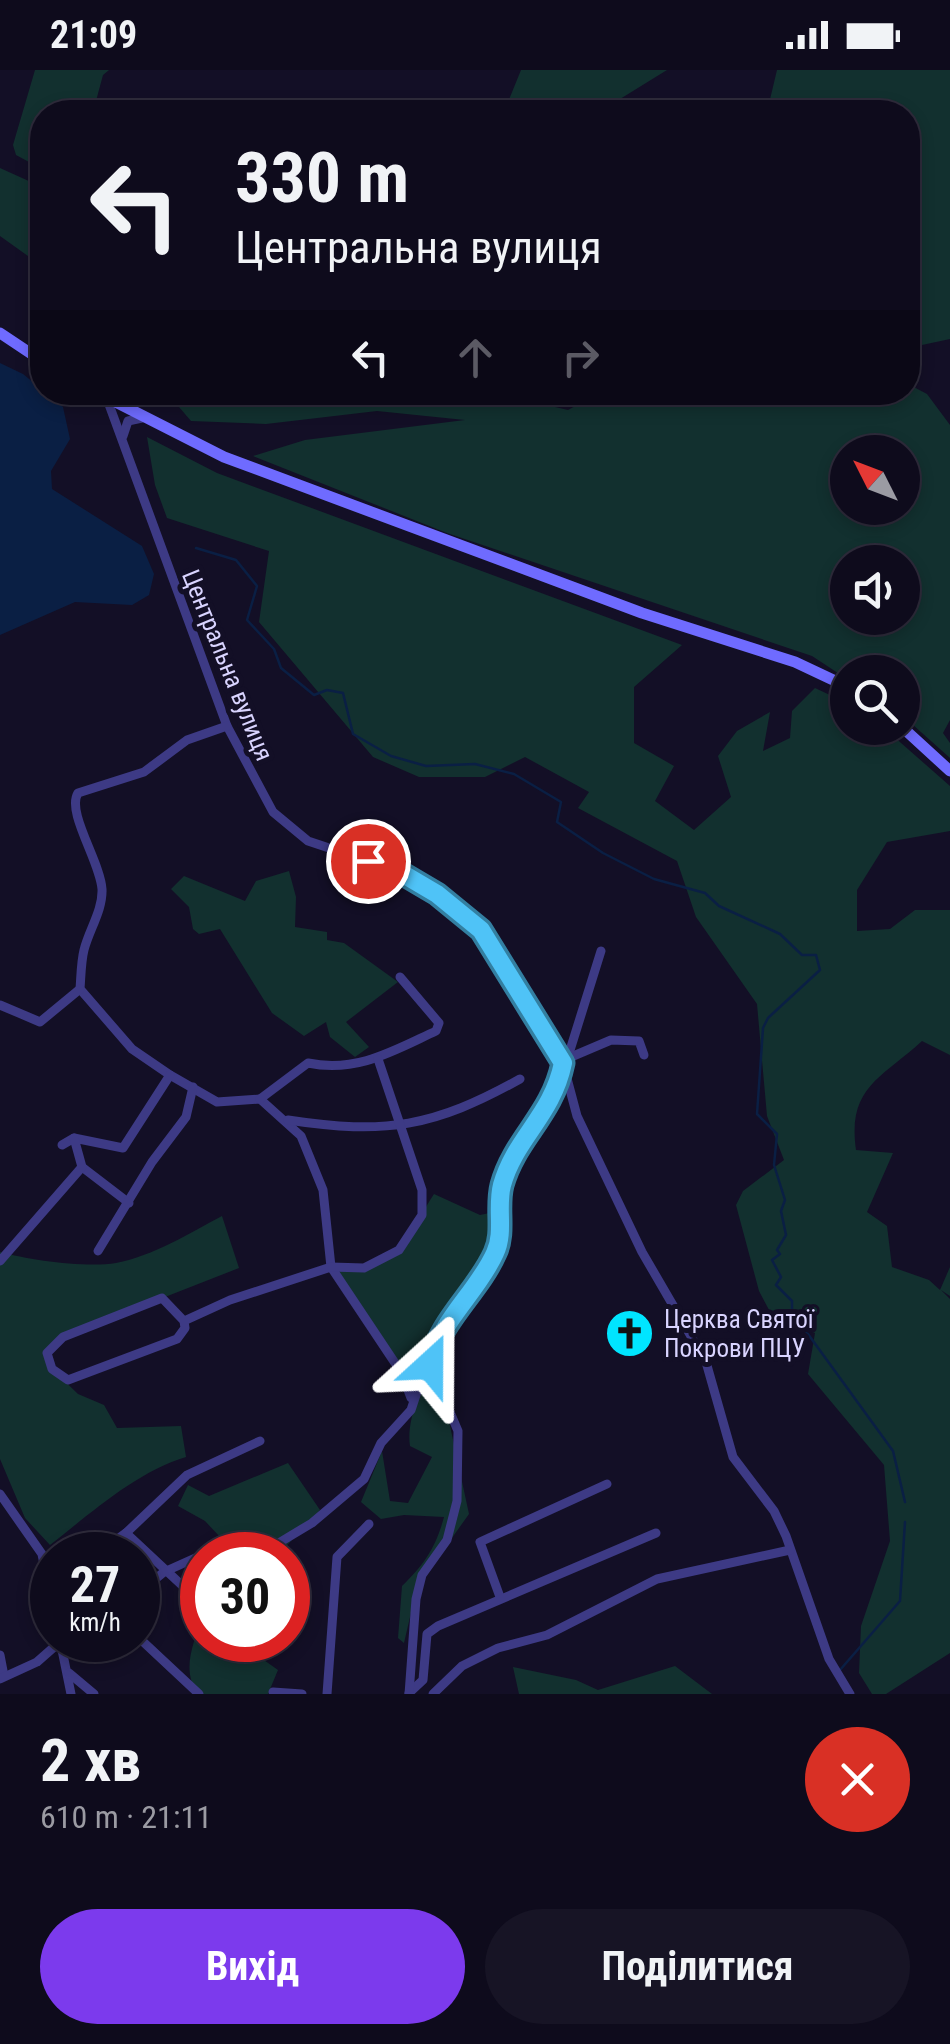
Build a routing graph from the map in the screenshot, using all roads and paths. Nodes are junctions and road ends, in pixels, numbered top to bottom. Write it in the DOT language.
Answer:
graph roads {
  1 [pos="0,333"];
  2 [pos="30,352"];
  3 [pos="105,405"];
  4 [pos="118,405"];
  5 [pos="142,418"];
  6 [pos="123,444"];
  7 [pos="830,679"];
  8 [pos="227,726"];
  9 [pos="920,744"];
  10 [pos="950,771"];
  11 [pos="601,951"];
  12 [pos="400,977"];
  13 [pos="80,989"];
  14 [pos="0,1005"];
  15 [pos="644,1055"];
  16 [pos="378,1059"];
  17 [pos="563,1063"];
  18 [pos="170,1074"];
  19 [pos="520,1078"];
  20 [pos="193,1088"];
  21 [pos="260,1100"];
  22 [pos="287,1120"];
  23 [pos="400,1126"];
  24 [pos="74,1138"];
  25 [pos="62,1145"];
  26 [pos="82,1167"];
  27 [pos="129,1203"];
  28 [pos="98,1252"];
  29 [pos="0,1260"];
  30 [pos="331,1268"];
  31 [pos="184,1321"];
  32 [pos="427,1368"];
  33 [pos="401,1372"];
  34 [pos="411,1398"];
  35 [pos="260,1441"];
  36 [pos="607,1484"];
  37 [pos="0,1494"];
  38 [pos="369,1524"];
  39 [pos="127,1532"];
  40 [pos="656,1532"];
  41 [pos="30,1537"];
  42 [pos="790,1550"];
  43 [pos="160,1564"];
  44 [pos="168,1571"];
  45 [pos="160,1577"];
  46 [pos="180,1583"];
  47 [pos="500,1597"];
  48 [pos="0,1655"];
  49 [pos="160,1658"];
  50 [pos="36,1662"];
  51 [pos="67,1662"];
  52 [pos="70,1673"];
  53 [pos="2,1677"];
  54 [pos="273,1692"];
  55 [pos="72,1694"];
  56 [pos="94,1694"];
  57 [pos="199,1694"];
  58 [pos="302,1694"];
  59 [pos="327,1694"];
  60 [pos="409,1694"];
  61 [pos="433,1694"];
  62 [pos="850,1694"];
  1 -- 2 [label="main road"];
  3 -- 6 [label="street, Центральна вулиця"];
  4 -- 5 [label="main road"];
  5 -- 6 [label="street"];
  5 -- 7 [label="main road"];
  6 -- 8 [label="street, Центральна вулиця"];
  8 -- 13 [label="street"];
  8 -- 17 [label="street, Центральна вулиця"];
  9 -- 10 [label="main road"];
  11 -- 17 [label="street"];
  12 -- 16 [label="street"];
  13 -- 14 [label="street"];
  13 -- 18 [label="street"];
  15 -- 17 [label="street"];
  16 -- 21 [label="street"];
  16 -- 23 [label="street"];
  17 -- 32 [label="street"];
  17 -- 42 [label="street, Центральна вулиця"];
  18 -- 20 [label="street"];
  18 -- 24 [label="street"];
  19 -- 23 [label="street"];
  20 -- 21 [label="street"];
  20 -- 27 [label="street"];
  21 -- 22 [label="street"];
  22 -- 23 [label="street"];
  22 -- 30 [label="street"];
  23 -- 30 [label="street"];
  24 -- 25 [label="street"];
  24 -- 26 [label="street"];
  26 -- 27 [label="street"];
  26 -- 29 [label="street"];
  27 -- 28 [label="street"];
  30 -- 31 [label="street"];
  30 -- 33 [label="street"];
  31 -- 31 [label="street"];
  32 -- 33 [label="street"];
  32 -- 34 [label="street"];
  32 -- 60 [label="street"];
  33 -- 34 [label="street"];
  34 -- 44 [label="street"];
  35 -- 39 [label="street"];
  36 -- 47 [label="street"];
  37 -- 41 [label="street"];
  38 -- 59 [label="street"];
  40 -- 47 [label="street"];
  42 -- 61 [label="street"];
  42 -- 62 [label="street, Центральна вулиця"];
  43 -- 44 [label="street"];
  44 -- 45 [label="street"];
  44 -- 46 [label="street"];
  47 -- 60 [label="street"];
  48 -- 53 [label="street"];
  49 -- 57 [label="street"];
  50 -- 53 [label="street"];
  51 -- 52 [label="street"];
  52 -- 55 [label="street"];
  52 -- 56 [label="street"];
  54 -- 58 [label="street"];
}
